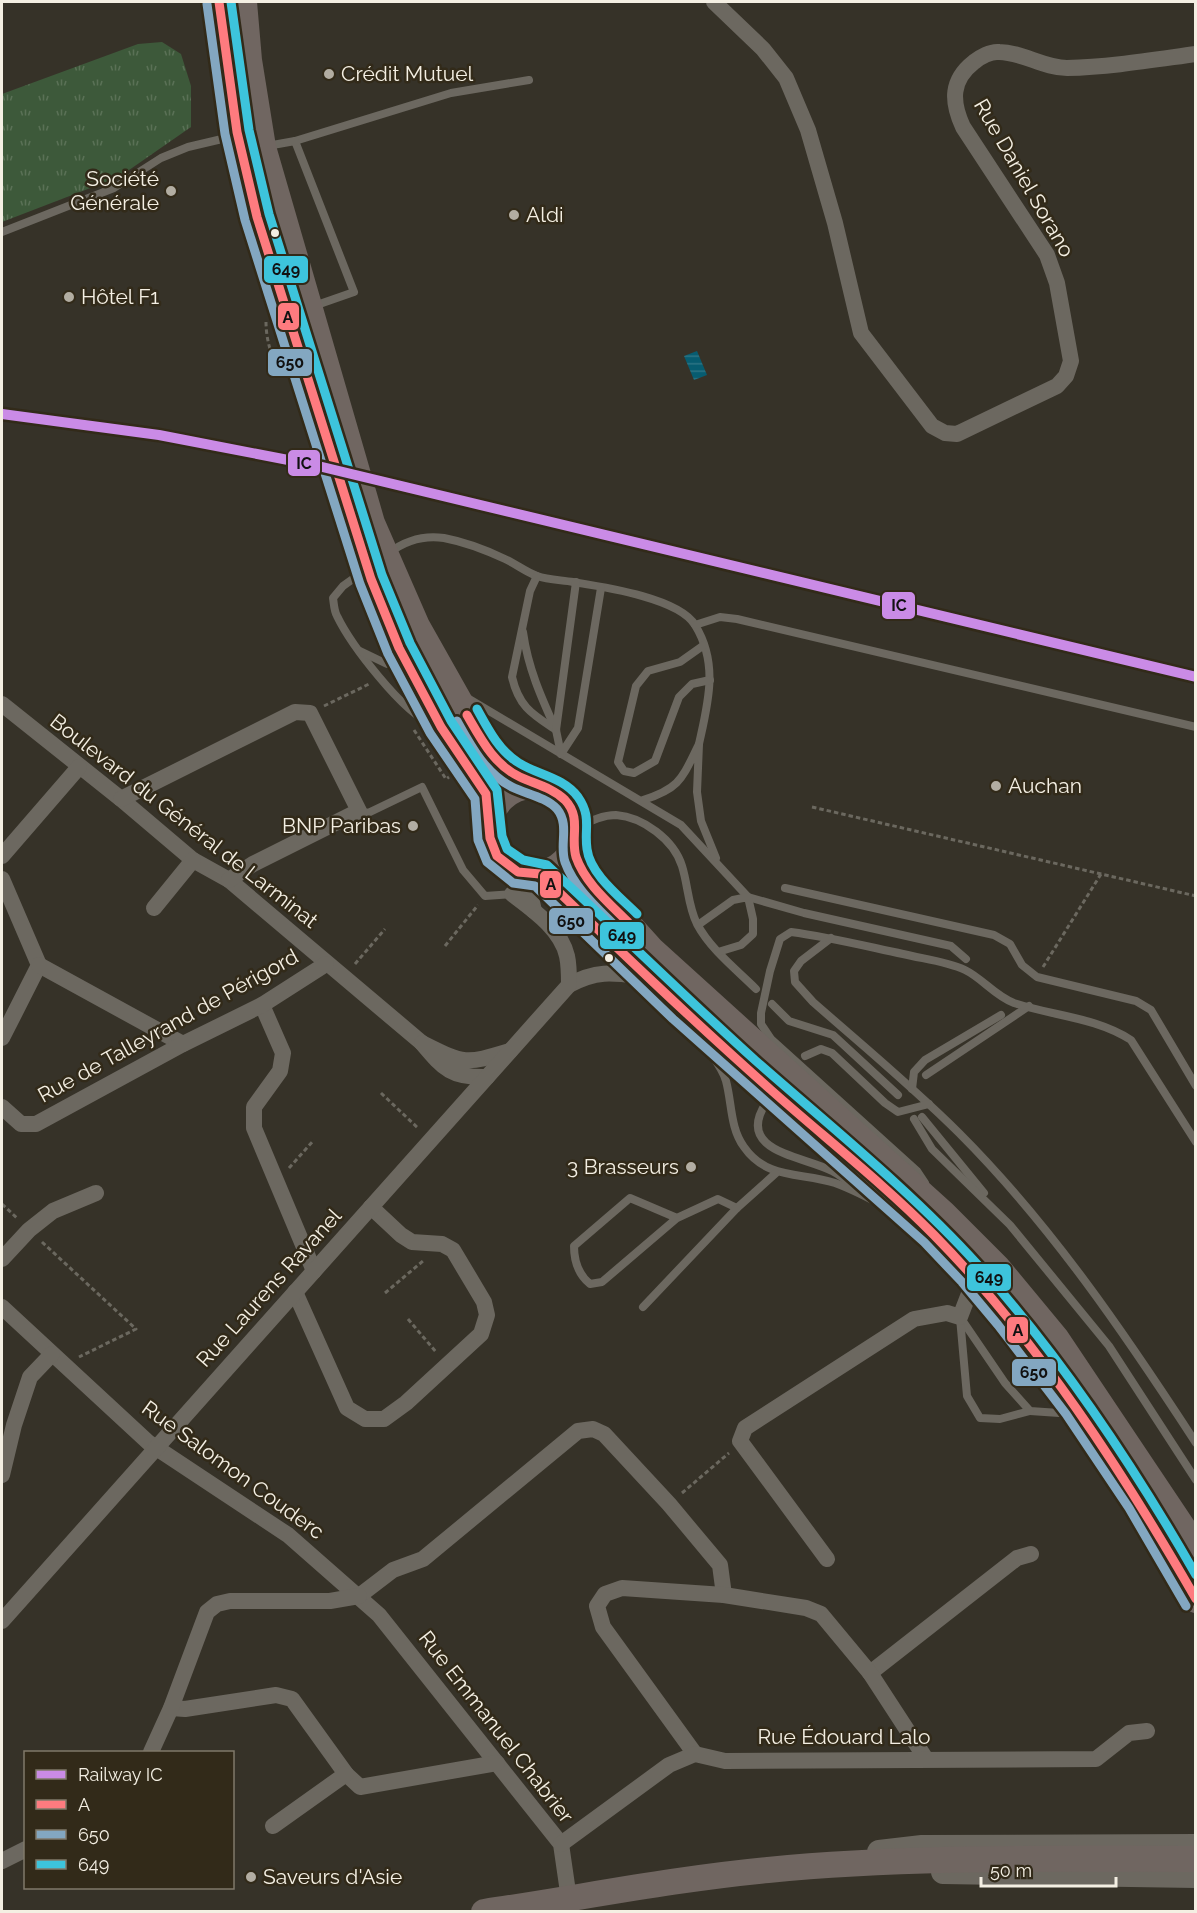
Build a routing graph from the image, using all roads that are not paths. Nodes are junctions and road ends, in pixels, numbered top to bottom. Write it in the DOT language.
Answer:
graph roads {
  1 [pos="219,2"];
  2 [pos="244,2"];
  3 [pos="714,2"];
  4 [pos="1196,54"];
  5 [pos="529,80"];
  6 [pos="222,140"];
  7 [pos="295,141"];
  8 [pos="263,147"];
  9 [pos="2,232"];
  10 [pos="311,307"];
  11 [pos="335,432"];
  12 [pos="537,576"];
  13 [pos="576,582"];
  14 [pos="601,588"];
  15 [pos="523,624"];
  16 [pos="695,625"];
  17 [pos="398,644"];
  18 [pos="704,645"];
  19 [pos="356,648"];
  20 [pos="440,669"];
  21 [pos="710,680"];
  22 [pos="2,704"];
  23 [pos="441,727"];
  24 [pos="1196,727"];
  25 [pos="556,730"];
  26 [pos="699,744"];
  27 [pos="561,754"];
  28 [pos="79,767"];
  29 [pos="540,787"];
  30 [pos="121,799"];
  31 [pos="643,800"];
  32 [pos="359,812"];
  33 [pos="490,819"];
  34 [pos="575,837"];
  35 [pos="2,856"];
  36 [pos="193,860"];
  37 [pos="719,864"];
  38 [pos="528,872"];
  39 [pos="2,879"];
  40 [pos="229,880"];
  41 [pos="785,888"];
  42 [pos="512,894"];
  43 [pos="748,897"];
  44 [pos="154,908"];
  45 [pos="534,911"];
  46 [pos="698,925"];
  47 [pos="831,938"];
  48 [pos="718,952"];
  49 [pos="966,959"];
  50 [pos="39,964"];
  51 [pos="326,964"];
  52 [pos="646,977"];
  53 [pos="569,985"];
  54 [pos="756,989"];
  55 [pos="772,1004"];
  56 [pos="262,1005"];
  57 [pos="1029,1006"];
  58 [pos="681,1010"];
  59 [pos="1001,1016"];
  60 [pos="2,1038"];
  61 [pos="422,1043"];
  62 [pos="183,1044"];
  63 [pos="510,1051"];
  64 [pos="805,1056"];
  65 [pos="926,1075"];
  66 [pos="487,1077"];
  67 [pos="1196,1086"];
  68 [pos="912,1089"];
  69 [pos="895,1090"];
  70 [pos="766,1103"];
  71 [pos="2,1107"];
  72 [pos="922,1112"];
  73 [pos="1196,1142"];
  74 [pos="776,1173"];
  75 [pos="96,1193"];
  76 [pos="863,1194"];
  77 [pos="371,1207"];
  78 [pos="737,1208"];
  79 [pos="677,1218"];
  80 [pos="938,1223"];
  81 [pos="2,1259"];
  82 [pos="314,1271"];
  83 [pos="975,1278"];
  84 [pos="295,1292"];
  85 [pos="2,1307"];
  86 [pos="643,1307"];
  87 [pos="960,1317"];
  88 [pos="58,1360"];
  89 [pos="1030,1411"];
  90 [pos="1080,1414"];
  91 [pos="1196,1443"];
  92 [pos="156,1448"];
  93 [pos="2,1474"];
  94 [pos="1196,1480"];
  95 [pos="1195,1546"];
  96 [pos="1031,1554"];
  97 [pos="827,1559"];
  98 [pos="724,1595"];
  99 [pos="359,1596"];
  100 [pos="1196,1600"];
  101 [pos="2,1621"];
  102 [pos="870,1673"];
  103 [pos="171,1708"];
  104 [pos="1147,1731"];
  105 [pos="151,1751"];
  106 [pos="695,1754"];
  107 [pos="926,1759"];
  108 [pos="497,1763"];
  109 [pos="345,1774"];
  110 [pos="273,1826"];
  111 [pos="561,1844"];
  112 [pos="1196,1846"];
  113 [pos="24,1850"];
  114 [pos="1196,1859"];
  115 [pos="2,1861"];
  116 [pos="792,1868"];
  117 [pos="1196,1876"];
  118 [pos="569,1899"];
  119 [pos="484,1911"];
  1 -- 11 [label="main road"];
  2 -- 8 [label="main road"];
  3 -- 4 [label="street, Rue Daniel Sorano"];
  5 -- 7 [label="lane"];
  6 -- 9 [label="lane"];
  7 -- 8 [label="lane"];
  7 -- 10 [label="lane"];
  8 -- 10 [label="main road"];
  10 -- 11 [label="main road"];
  11 -- 17 [label="main road"];
  11 -- 20 [label="main road"];
  12 -- 13 [label="lane"];
  12 -- 15 [label="lane"];
  12 -- 19 [label="lane"];
  13 -- 14 [label="lane"];
  13 -- 25 [label="lane"];
  14 -- 16 [label="lane"];
  14 -- 27 [label="lane"];
  15 -- 25 [label="lane"];
  15 -- 25 [label="lane"];
  16 -- 18 [label="lane"];
  16 -- 24 [label="lane"];
  17 -- 19 [label="lane"];
  17 -- 23 [label="main road"];
  18 -- 21 [label="lane"];
  18 -- 21 [label="lane"];
  19 -- 23 [label="lane"];
  20 -- 27 [label="lane"];
  20 -- 29 [label="main road"];
  21 -- 26 [label="lane"];
  22 -- 28 [label="street, Boulevard du Général de Larminat"];
  23 -- 33 [label="main road"];
  25 -- 27 [label="lane"];
  26 -- 31 [label="lane"];
  26 -- 37 [label="lane"];
  27 -- 31 [label="lane"];
  28 -- 30 [label="street, Boulevard du Général de Larminat"];
  28 -- 35 [label="street"];
  29 -- 33 [label="main road"];
  29 -- 34 [label="main road"];
  30 -- 32 [label="street"];
  30 -- 36 [label="street, Boulevard du Général de Larminat"];
  31 -- 37 [label="lane"];
  32 -- 40 [label="street"];
  32 -- 42 [label="lane"];
  33 -- 38 [label="main road"];
  34 -- 38 [label="main road"];
  34 -- 46 [label="lane"];
  34 -- 80 [label="main road"];
  36 -- 40 [label="street, Boulevard du Général de Larminat"];
  36 -- 44 [label="street"];
  37 -- 43 [label="lane"];
  38 -- 42 [label="lane"];
  38 -- 45 [label="street"];
  38 -- 52 [label="main road"];
  39 -- 50 [label="street"];
  40 -- 51 [label="street, Boulevard du Général de Larminat"];
  41 -- 67 [label="lane"];
  42 -- 45 [label="street"];
  43 -- 46 [label="lane"];
  43 -- 48 [label="lane"];
  43 -- 49 [label="lane"];
  45 -- 53 [label="street"];
  46 -- 48 [label="lane"];
  47 -- 57 [label="lane"];
  47 -- 68 [label="lane"];
  47 -- 80 [label="lane"];
  48 -- 54 [label="lane"];
  50 -- 60 [label="street"];
  50 -- 62 [label="street"];
  51 -- 56 [label="street, Rue de Talleyrand de Périgord"];
  51 -- 61 [label="street, Boulevard du Général de Larminat"];
  52 -- 53 [label="street, Rue Laurens Ravanel"];
  52 -- 58 [label="main road"];
  53 -- 63 [label="street, Rue Laurens Ravanel"];
  55 -- 69 [label="lane"];
  56 -- 62 [label="street, Rue de Talleyrand de Périgord"];
  56 -- 82 [label="street"];
  57 -- 65 [label="lane"];
  57 -- 73 [label="lane"];
  58 -- 74 [label="lane"];
  58 -- 80 [label="main road"];
  59 -- 68 [label="lane"];
  61 -- 63 [label="street, Boulevard du Général de Larminat"];
  61 -- 66 [label="street, Boulevard du Général de Larminat"];
  62 -- 71 [label="street, Rue de Talleyrand de Périgord"];
  63 -- 66 [label="street, Rue Laurens Ravanel"];
  64 -- 72 [label="lane"];
  66 -- 77 [label="street, Rue Laurens Ravanel"];
  68 -- 72 [label="lane"];
  70 -- 76 [label="lane"];
  72 -- 91 [label="lane"];
  72 -- 94 [label="lane"];
  74 -- 76 [label="lane"];
  74 -- 78 [label="lane"];
  75 -- 81 [label="street"];
  76 -- 80 [label="lane"];
  77 -- 82 [label="street, Rue Laurens Ravanel"];
  77 -- 84 [label="street"];
  78 -- 79 [label="lane"];
  78 -- 86 [label="lane"];
  79 -- 79 [label="lane"];
  80 -- 83 [label="main road"];
  80 -- 95 [label="main road"];
  82 -- 84 [label="street, Rue Laurens Ravanel"];
  83 -- 87 [label="street"];
  83 -- 90 [label="main road"];
  84 -- 92 [label="street, Rue Laurens Ravanel"];
  85 -- 88 [label="street, Rue Salomon Couderc"];
  87 -- 89 [label="lane"];
  87 -- 89 [label="lane"];
  87 -- 97 [label="street"];
  88 -- 92 [label="street, Rue Salomon Couderc"];
  88 -- 93 [label="street"];
  89 -- 90 [label="lane"];
  90 -- 100 [label="main road"];
  92 -- 99 [label="street, Rue Salomon Couderc"];
  92 -- 101 [label="street, Rue Laurens Ravanel"];
  96 -- 102 [label="street"];
  98 -- 99 [label="street"];
  98 -- 102 [label="street"];
  98 -- 106 [label="street"];
  99 -- 103 [label="street"];
  99 -- 108 [label="street, Rue Emmanuel Chabrier"];
  102 -- 107 [label="street"];
  103 -- 105 [label="street"];
  103 -- 109 [label="street"];
  104 -- 107 [label="street, Rue Édouard Lalo"];
  106 -- 107 [label="street, Rue Édouard Lalo"];
  106 -- 111 [label="street"];
  108 -- 109 [label="street"];
  108 -- 111 [label="street, Rue Emmanuel Chabrier"];
  109 -- 110 [label="street"];
  111 -- 118 [label="street, Rue Emmanuel Chabrier"];
  112 -- 116 [label="street"];
  113 -- 115 [label="street"];
  114 -- 116 [label="main road"];
  116 -- 117 [label="street"];
  116 -- 118 [label="main road"];
  118 -- 119 [label="main road"];
}
